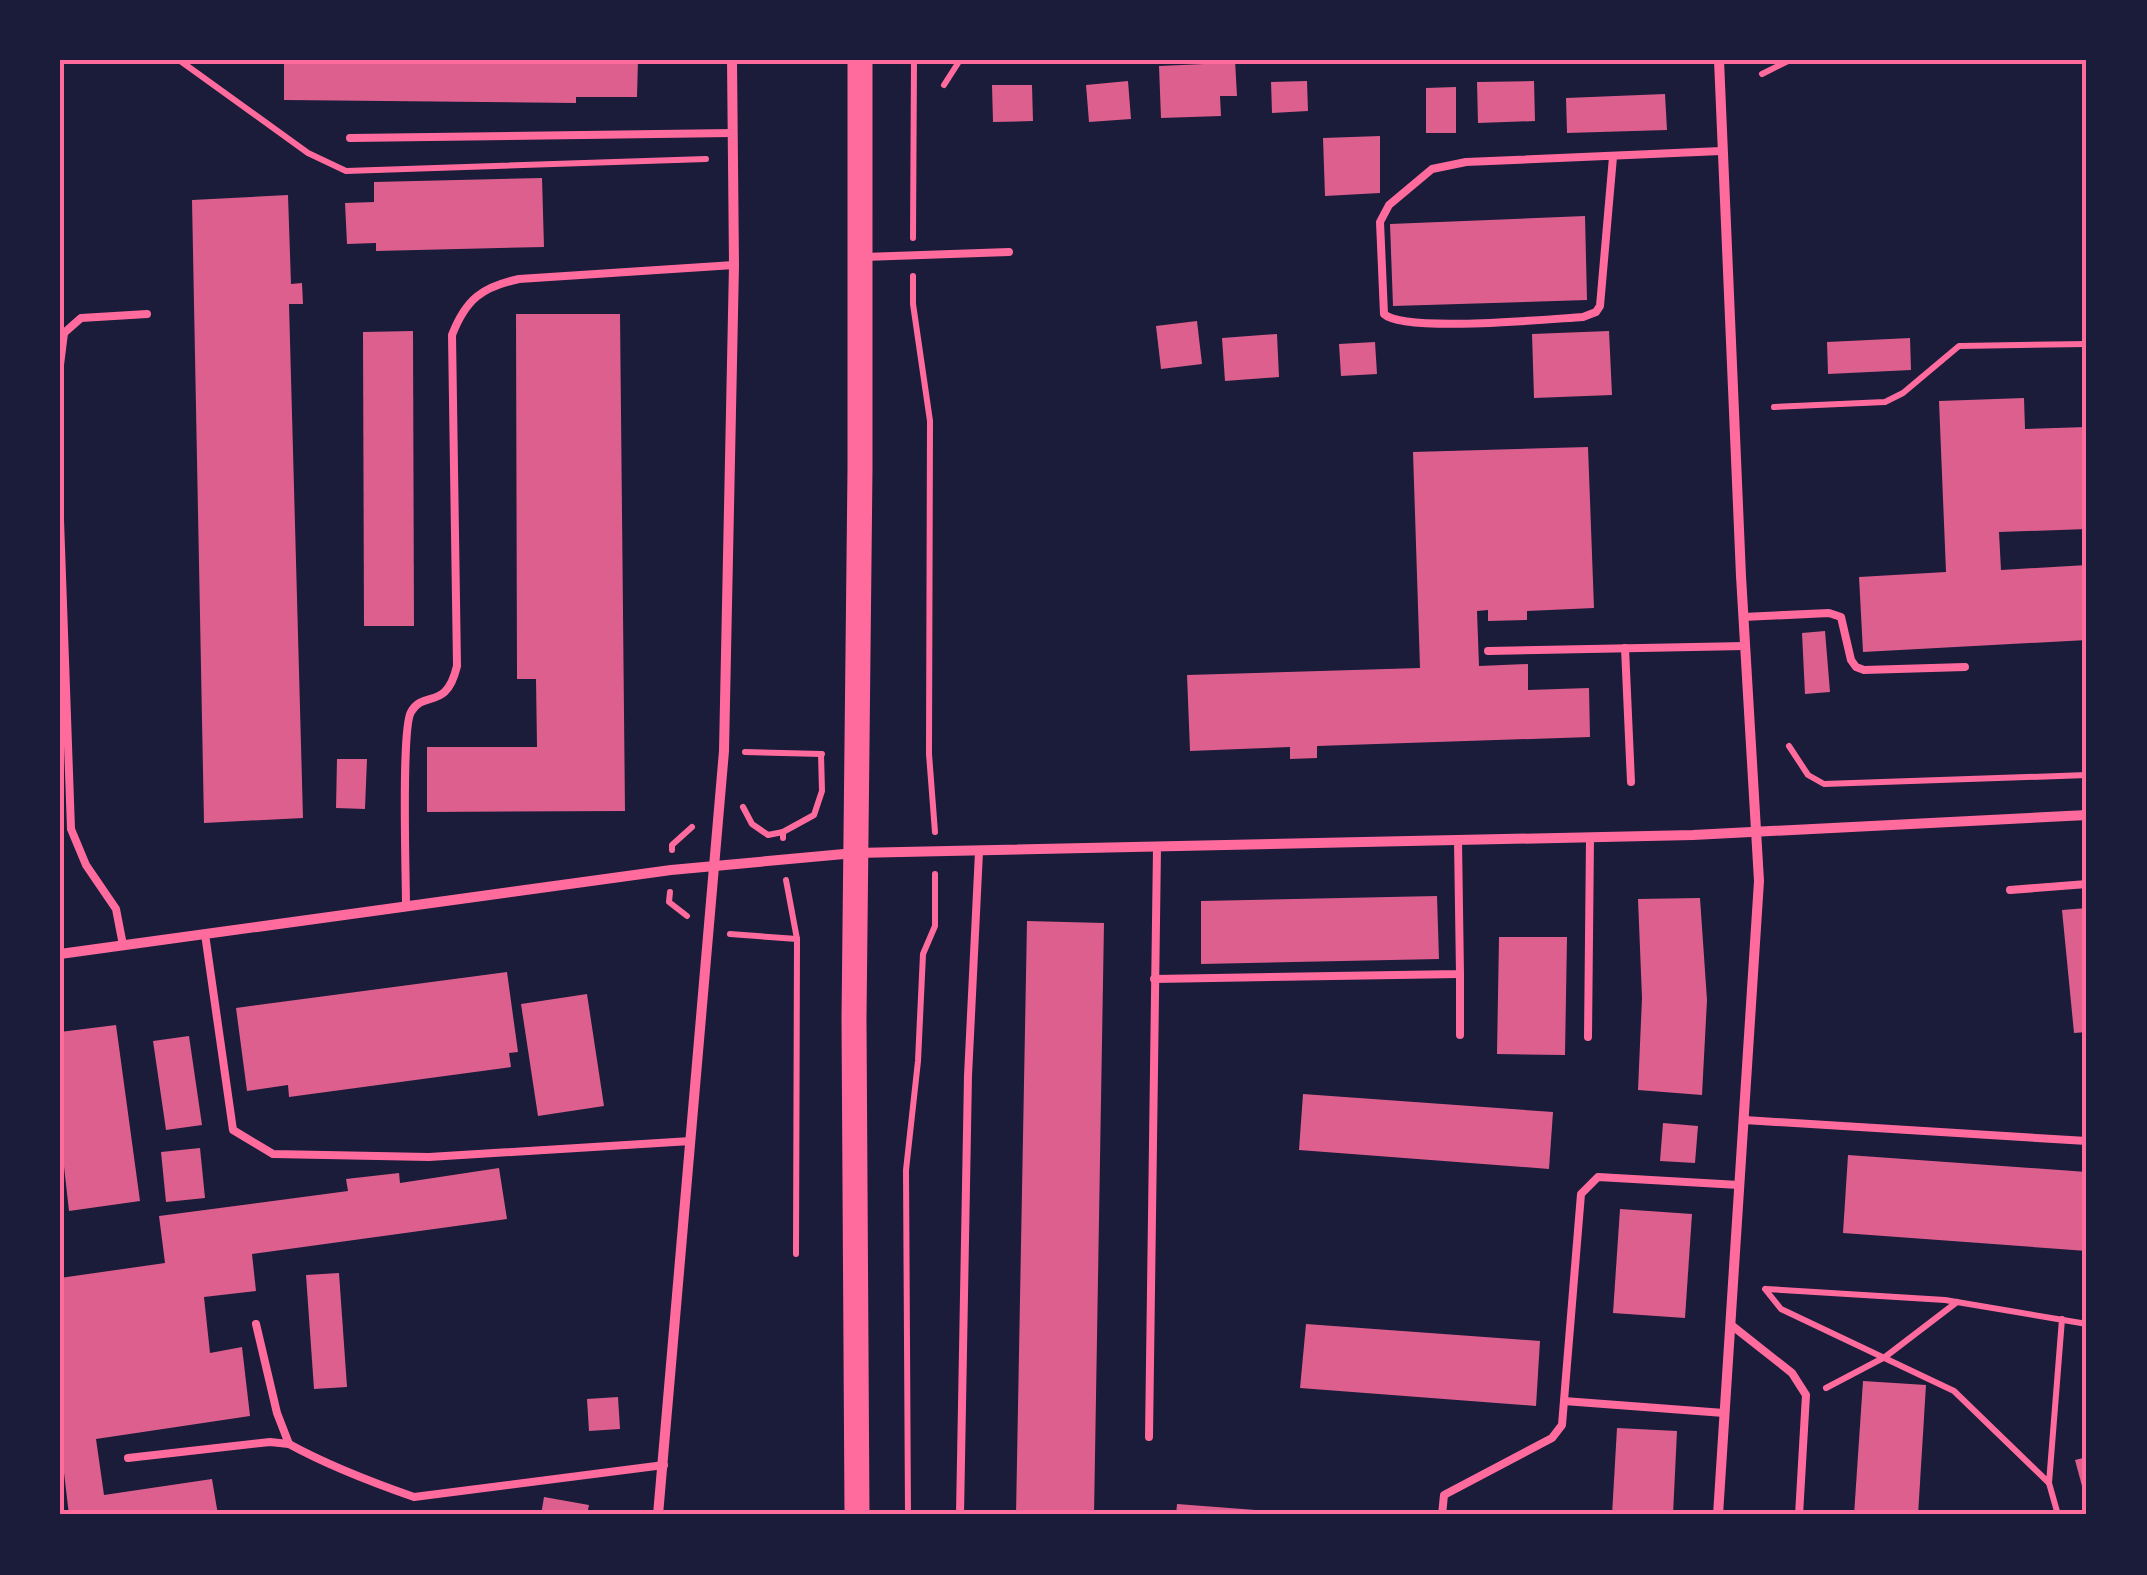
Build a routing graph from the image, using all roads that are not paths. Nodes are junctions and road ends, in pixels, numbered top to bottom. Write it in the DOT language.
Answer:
graph roads {
  1 [pos="732,60"];
  2 [pos="860,60"];
  3 [pos="1719,60"];
  4 [pos="732,133"];
  5 [pos="350,138"];
  6 [pos="1722,151"];
  7 [pos="1612,157"];
  8 [pos="1008,252"];
  9 [pos="860,256"];
  10 [pos="734,265"];
  11 [pos="147,314"];
  12 [pos="60,365"];
  13 [pos="60,520"];
  14 [pos="1743,617"];
  15 [pos="1745,646"];
  16 [pos="1625,648"];
  17 [pos="1488,650"];
  18 [pos="1965,667"];
  19 [pos="1631,782"];
  20 [pos="2087,815"];
  21 [pos="1756,832"];
  22 [pos="1590,838"];
  23 [pos="1458,841"];
  24 [pos="1156,848"];
  25 [pos="979,852"];
  26 [pos="855,853"];
  27 [pos="716,865"];
  28 [pos="2087,884"];
  29 [pos="2010,890"];
  30 [pos="406,906"];
  31 [pos="205,934"];
  32 [pos="123,945"];
  33 [pos="60,954"];
  34 [pos="1460,974"];
  35 [pos="1154,978"];
  36 [pos="1460,1035"];
  37 [pos="1588,1037"];
  38 [pos="1744,1120"];
  39 [pos="691,1141"];
  40 [pos="2087,1141"];
  41 [pos="1739,1184"];
  42 [pos="256,1324"];
  43 [pos="1730,1324"];
  44 [pos="1564,1401"];
  45 [pos="1724,1413"];
  46 [pos="1149,1437"];
  47 [pos="289,1444"];
  48 [pos="128,1458"];
  49 [pos="664,1465"];
  50 [pos="658,1515"];
  51 [pos="857,1515"];
  52 [pos="960,1515"];
  53 [pos="1442,1515"];
  54 [pos="1718,1515"];
  55 [pos="1798,1515"];
  1 -- 4 [label="street"];
  2 -- 9 [label="main road"];
  3 -- 6 [label="street"];
  4 -- 5 [label="lane"];
  4 -- 10 [label="street"];
  6 -- 7 [label="lane"];
  6 -- 14 [label="street"];
  7 -- 7 [label="lane"];
  8 -- 9 [label="lane"];
  9 -- 26 [label="main road"];
  10 -- 27 [label="street"];
  10 -- 30 [label="lane"];
  11 -- 12 [label="lane"];
  13 -- 32 [label="lane"];
  14 -- 15 [label="street"];
  14 -- 18 [label="lane"];
  15 -- 16 [label="lane"];
  15 -- 21 [label="street"];
  16 -- 17 [label="lane"];
  16 -- 19 [label="lane"];
  20 -- 21 [label="street"];
  21 -- 22 [label="street"];
  21 -- 38 [label="street"];
  22 -- 23 [label="street"];
  22 -- 37 [label="lane"];
  23 -- 24 [label="street"];
  23 -- 34 [label="lane"];
  24 -- 25 [label="street"];
  24 -- 35 [label="lane"];
  25 -- 26 [label="street"];
  25 -- 52 [label="lane"];
  26 -- 27 [label="street"];
  26 -- 51 [label="main road"];
  27 -- 30 [label="street"];
  27 -- 39 [label="street"];
  28 -- 29 [label="lane"];
  30 -- 31 [label="street"];
  31 -- 32 [label="street"];
  31 -- 39 [label="lane"];
  32 -- 33 [label="street"];
  34 -- 35 [label="lane"];
  34 -- 36 [label="lane"];
  35 -- 46 [label="lane"];
  38 -- 40 [label="lane"];
  38 -- 41 [label="street"];
  39 -- 49 [label="street"];
  41 -- 43 [label="street"];
  41 -- 44 [label="lane"];
  42 -- 47 [label="lane"];
  43 -- 45 [label="street"];
  43 -- 55 [label="lane"];
  44 -- 45 [label="lane"];
  44 -- 53 [label="lane"];
  45 -- 54 [label="street"];
  47 -- 48 [label="lane"];
  47 -- 49 [label="lane"];
  49 -- 50 [label="street"];
}
